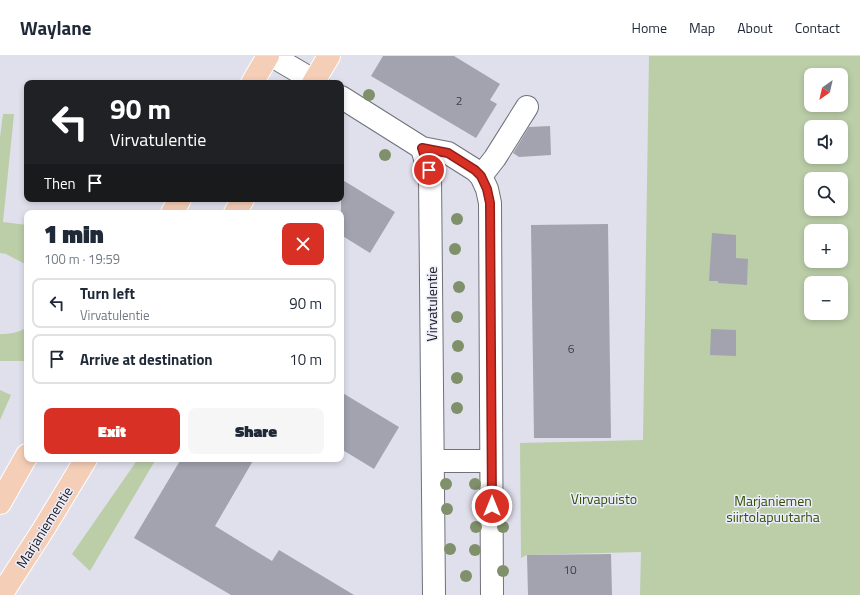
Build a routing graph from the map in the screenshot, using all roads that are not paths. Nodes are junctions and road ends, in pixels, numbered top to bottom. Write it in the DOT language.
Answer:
graph roads {
  1 [pos="268,56"];
  2 [pos="272,56"];
  3 [pos="329,56"];
  4 [pos="254,80"];
  5 [pos="312,80"];
  6 [pos="316,80"];
  7 [pos="344,99"];
  8 [pos="527,107"];
  9 [pos="422,148"];
  10 [pos="481,176"];
  11 [pos="24,460"];
  12 [pos="433,461"];
  13 [pos="491,461"];
  14 [pos="84,462"];
  15 [pos="0,502"];
  16 [pos="1,595"];
  17 [pos="434,595"];
  18 [pos="492,595"];
  1 -- 4 [label="main road"];
  2 -- 5 [label="street"];
  3 -- 6 [label="main road"];
  7 -- 9 [label="street"];
  8 -- 10 [label="street"];
  9 -- 10 [label="street"];
  9 -- 12 [label="street, Virvatulentie"];
  10 -- 13 [label="street"];
  11 -- 15 [label="main road"];
  12 -- 13 [label="street"];
  12 -- 17 [label="street, Virvatulentie"];
  13 -- 18 [label="street"];
  14 -- 16 [label="main road, Marjaniementie"];
}
